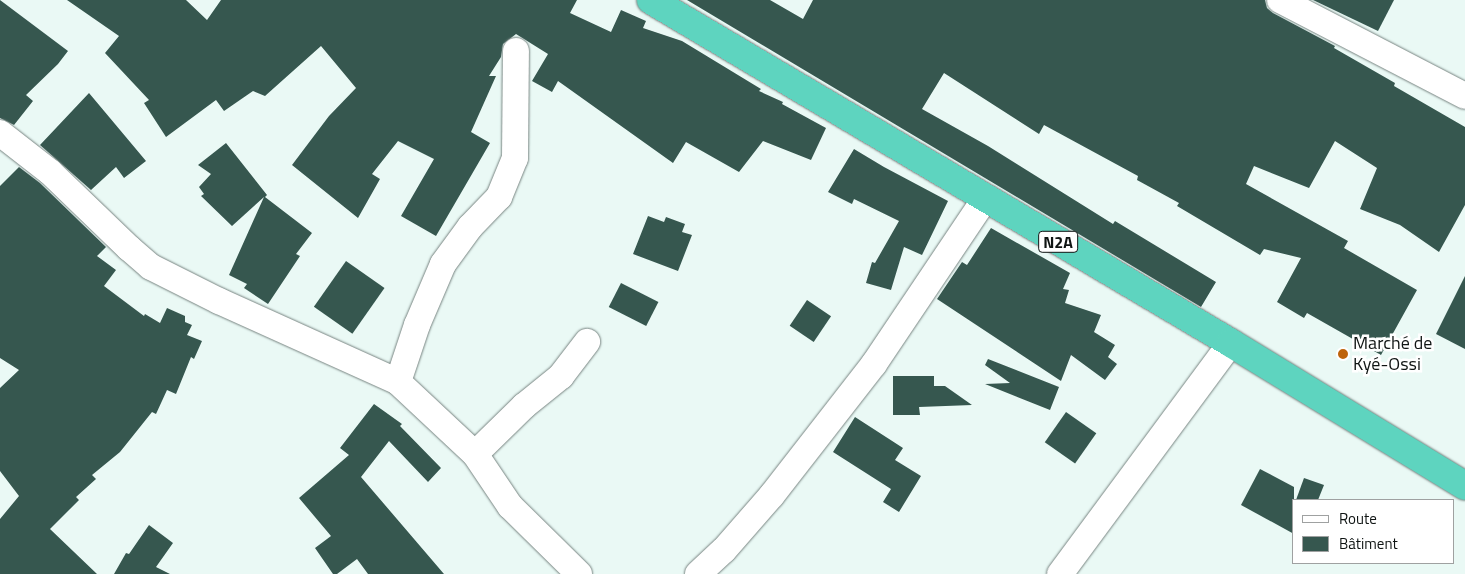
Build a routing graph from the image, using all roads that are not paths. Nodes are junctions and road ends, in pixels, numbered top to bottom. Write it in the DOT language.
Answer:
graph roads {
  1 [pos="651,0"];
  2 [pos="1280,0"];
  3 [pos="516,51"];
  4 [pos="1465,96"];
  5 [pos="0,133"];
  6 [pos="985,199"];
  7 [pos="587,342"];
  8 [pos="1230,343"];
  9 [pos="398,382"];
  10 [pos="475,454"];
  11 [pos="1465,486"];
  12 [pos="579,574"];
  13 [pos="698,574"];
  14 [pos="1060,574"];
  1 -- 6 [label="highway, N2A"];
  2 -- 4 [label="street"];
  3 -- 9 [label="street"];
  5 -- 9 [label="street"];
  6 -- 8 [label="highway, N2A"];
  6 -- 13 [label="street"];
  7 -- 10 [label="street"];
  8 -- 11 [label="highway, N2A"];
  8 -- 14 [label="street"];
  9 -- 10 [label="street"];
  10 -- 12 [label="street"];
}
